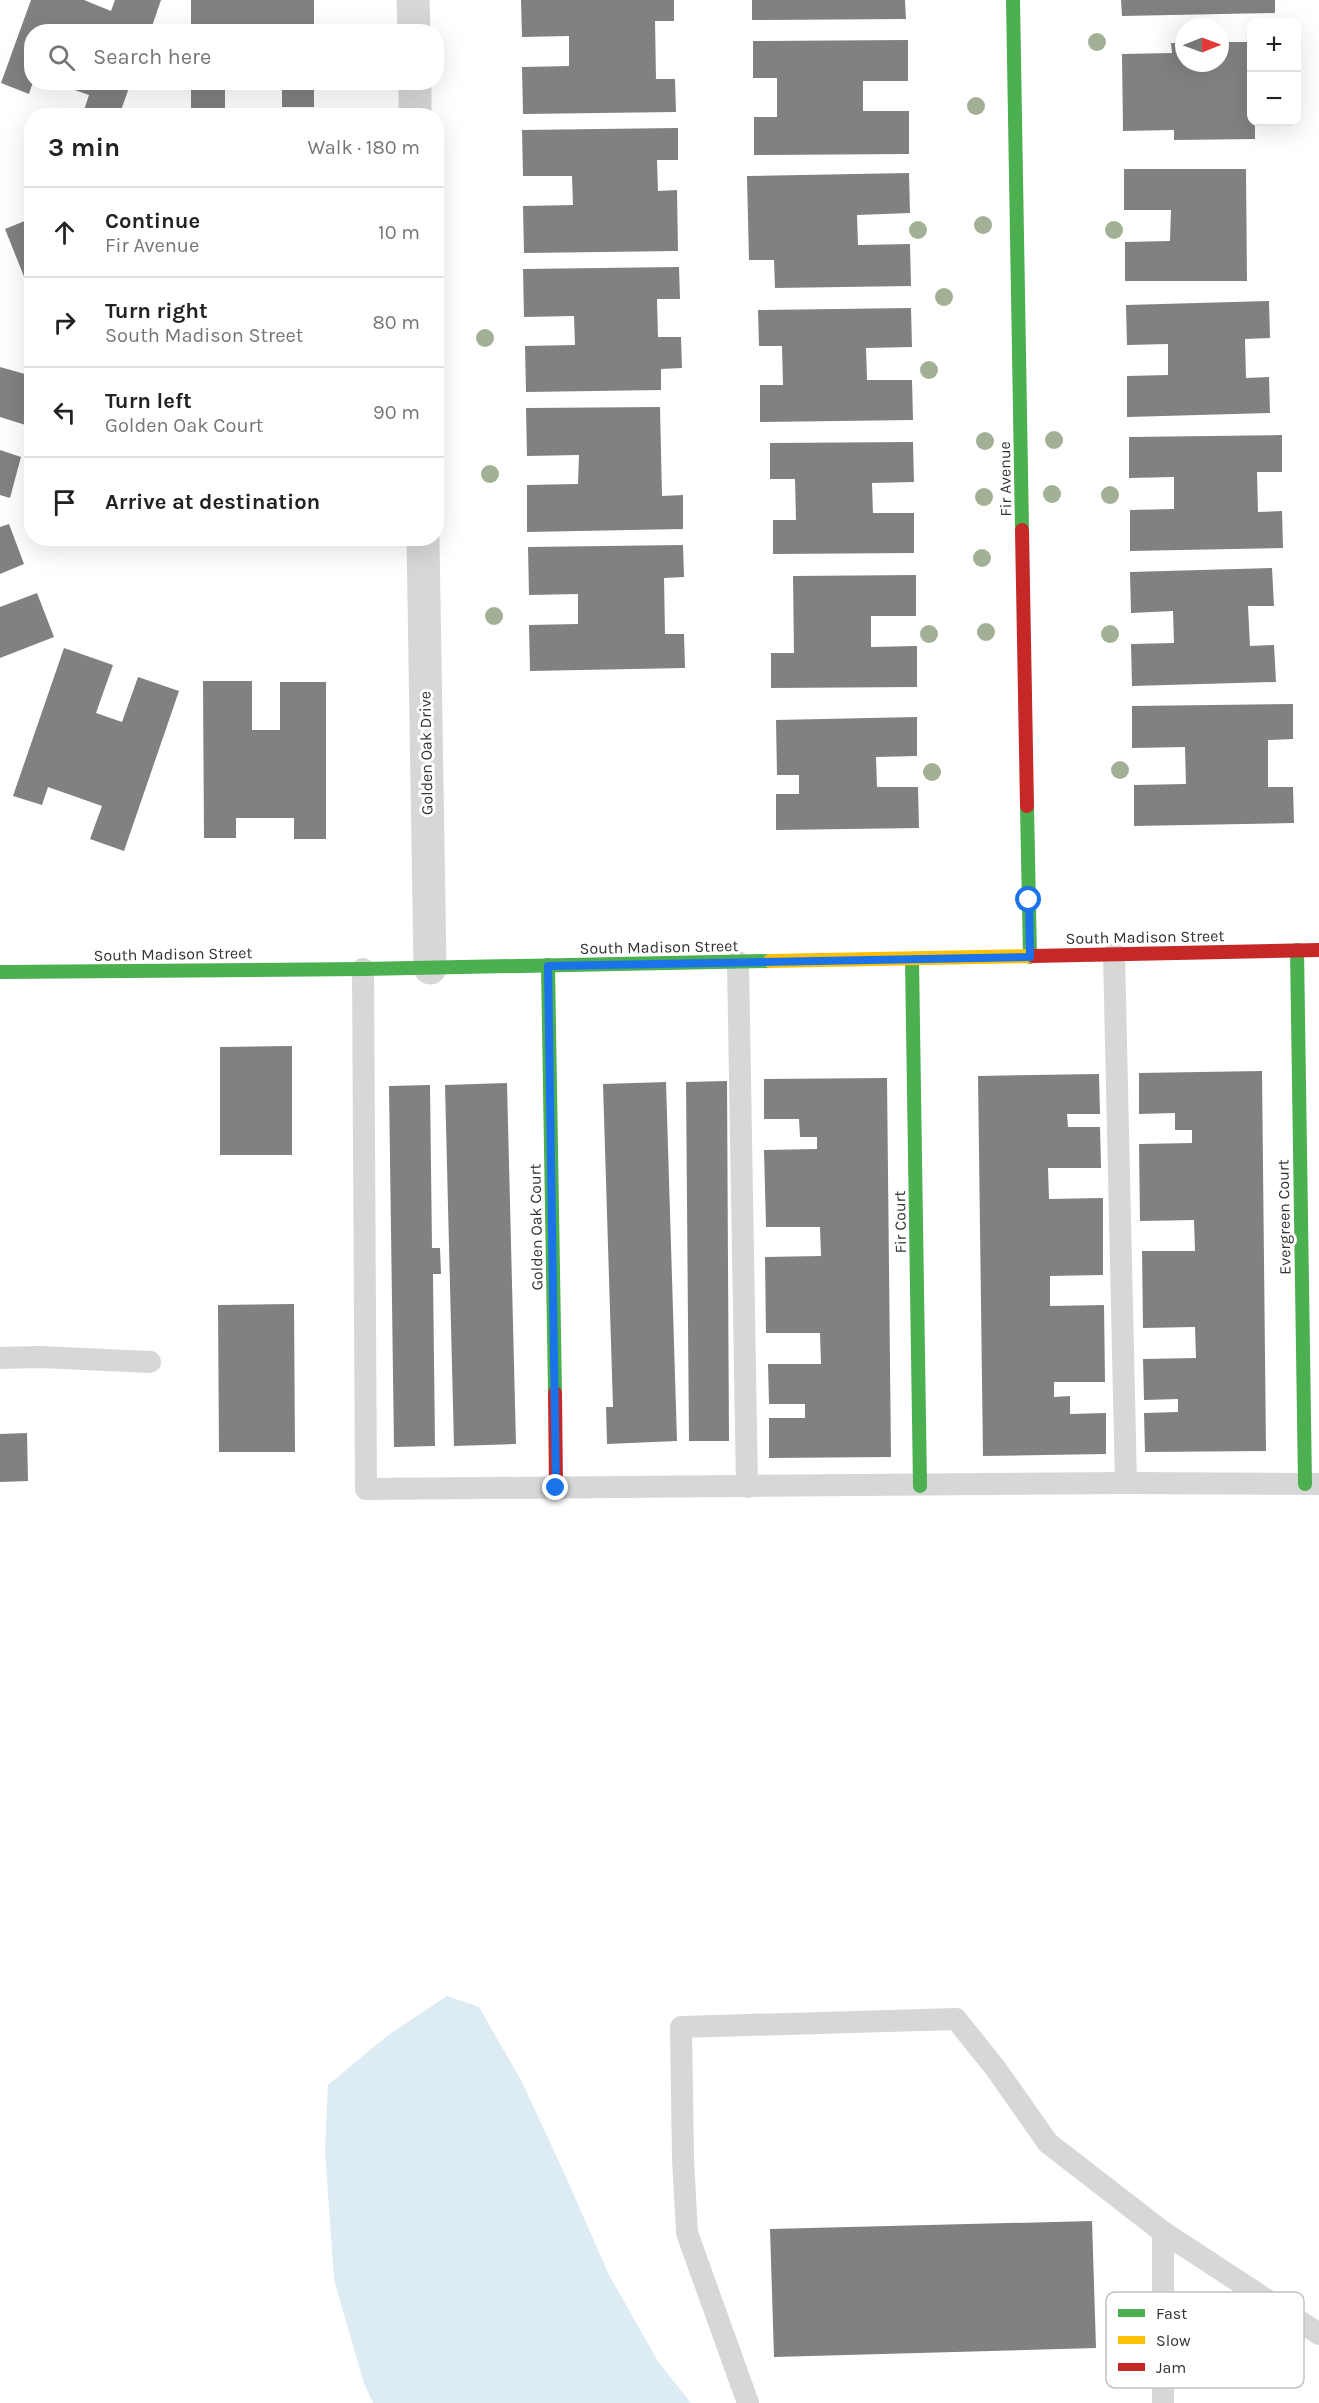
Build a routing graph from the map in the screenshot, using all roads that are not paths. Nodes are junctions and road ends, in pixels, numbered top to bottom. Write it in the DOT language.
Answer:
graph roads {
  1 [pos="413,0"];
  2 [pos="1013,0"];
  3 [pos="414,24"];
  4 [pos="415,90"];
  5 [pos="415,108"];
  6 [pos="423,546"];
  7 [pos="1297,950"];
  8 [pos="1319,950"];
  9 [pos="1114,954"];
  10 [pos="1030,957"];
  11 [pos="912,959"];
  12 [pos="738,962"];
  13 [pos="548,966"];
  14 [pos="430,968"];
  15 [pos="363,969"];
  16 [pos="0,972"];
  17 [pos="0,1358"];
  18 [pos="150,1362"];
  19 [pos="1126,1483"];
  20 [pos="1312,1484"];
  21 [pos="920,1486"];
  22 [pos="747,1487"];
  23 [pos="556,1488"];
  24 [pos="1163,2232"];
  25 [pos="1163,2292"];
  26 [pos="1255,2292"];
  27 [pos="1304,2324"];
  28 [pos="1319,2334"];
  29 [pos="748,2403"];
  1 -- 3 [label="street"];
  2 -- 10 [label="street, Fir Avenue"];
  4 -- 5 [label="street"];
  6 -- 14 [label="street, Golden Oak Drive"];
  7 -- 8 [label="street, South Madison Street"];
  7 -- 9 [label="street, South Madison Street"];
  7 -- 20 [label="street, Evergreen Court"];
  9 -- 10 [label="street, South Madison Street"];
  9 -- 19 [label="lane"];
  10 -- 11 [label="street, South Madison Street"];
  11 -- 12 [label="street, South Madison Street"];
  11 -- 21 [label="street, Fir Court"];
  12 -- 13 [label="street, South Madison Street"];
  12 -- 22 [label="lane"];
  13 -- 14 [label="street, South Madison Street"];
  13 -- 23 [label="street, Golden Oak Court"];
  14 -- 15 [label="street, South Madison Street"];
  15 -- 16 [label="street, South Madison Street"];
  15 -- 23 [label="lane"];
  17 -- 18 [label="lane"];
  19 -- 20 [label="lane"];
  19 -- 21 [label="lane"];
  21 -- 22 [label="lane"];
  22 -- 23 [label="lane"];
  24 -- 25 [label="lane"];
  24 -- 26 [label="lane"];
  24 -- 29 [label="lane"];
  27 -- 28 [label="lane"];
}
